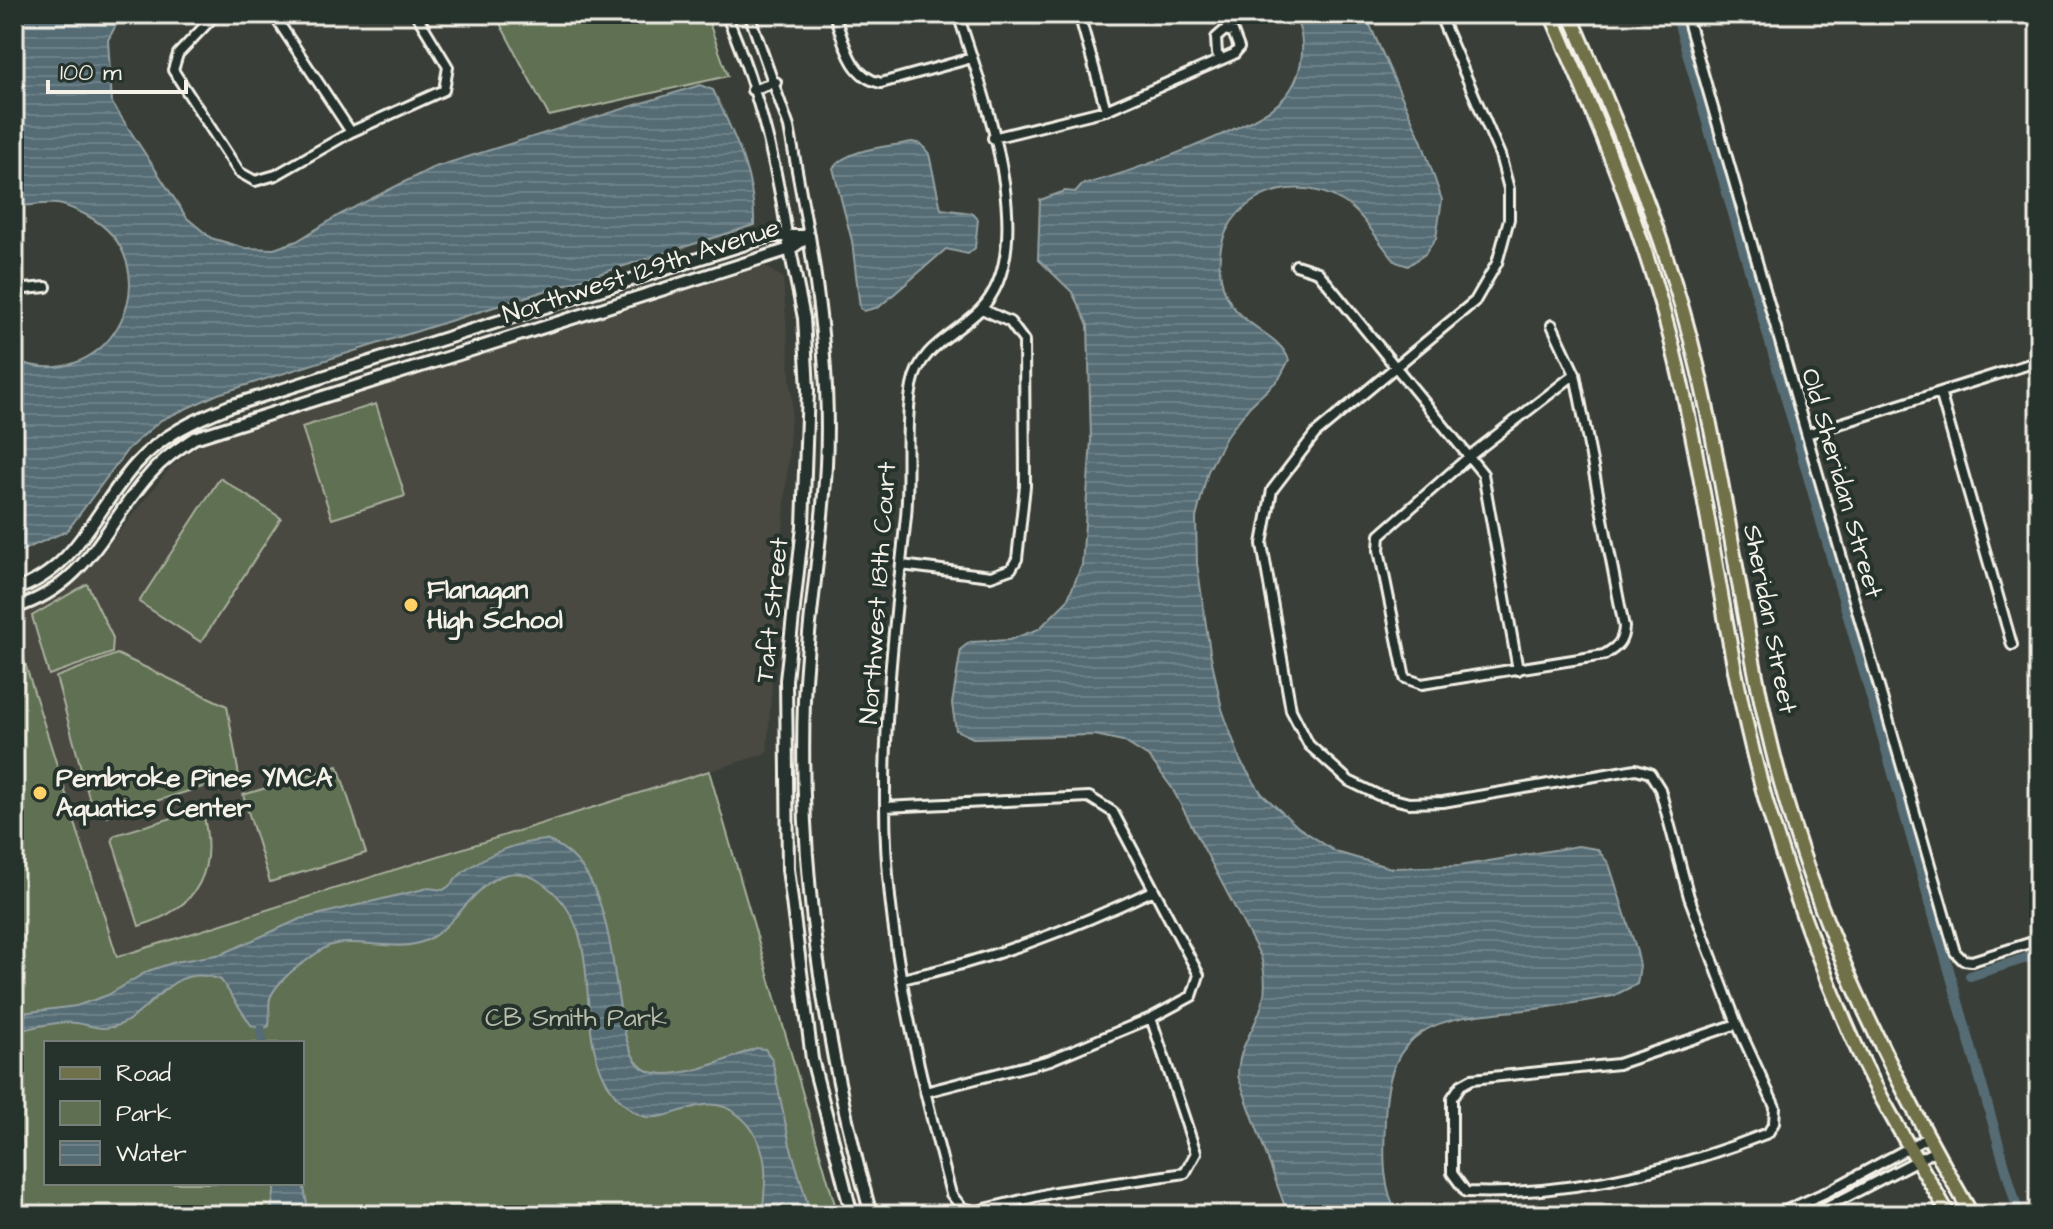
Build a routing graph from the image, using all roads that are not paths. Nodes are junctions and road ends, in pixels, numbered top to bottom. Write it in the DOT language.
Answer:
graph roads {
  1 [pos="216,14"];
  2 [pos="273,14"];
  3 [pos="416,14"];
  4 [pos="726,14"];
  5 [pos="749,14"];
  6 [pos="834,14"];
  7 [pos="958,14"];
  8 [pos="1079,14"];
  9 [pos="1439,14"];
  10 [pos="1551,14"];
  11 [pos="1570,14"];
  12 [pos="1686,14"];
  13 [pos="972,58"];
  14 [pos="1222,59"];
  15 [pos="776,82"];
  16 [pos="752,90"];
  17 [pos="1106,110"];
  18 [pos="351,132"];
  19 [pos="993,138"];
  20 [pos="787,235"];
  21 [pos="809,236"];
  22 [pos="790,249"];
  23 [pos="1296,265"];
  24 [pos="46,287"];
  25 [pos="14,290"];
  26 [pos="982,309"];
  27 [pos="1552,325"];
  28 [pos="2039,361"];
  29 [pos="373,362"];
  30 [pos="1398,368"];
  31 [pos="1575,374"];
  32 [pos="390,375"];
  33 [pos="1940,392"];
  34 [pos="1807,434"];
  35 [pos="1471,455"];
  36 [pos="803,526"];
  37 [pos="821,528"];
  38 [pos="901,565"];
  39 [pos="14,590"];
  40 [pos="14,608"];
  41 [pos="2012,645"];
  42 [pos="1518,670"];
  43 [pos="885,807"];
  44 [pos="1154,890"];
  45 [pos="2039,940"];
  46 [pos="902,979"];
  47 [pos="1151,1018"];
  48 [pos="1737,1024"];
  49 [pos="925,1092"];
  50 [pos="1927,1138"];
  51 [pos="1910,1147"];
  52 [pos="1935,1151"];
  53 [pos="1918,1160"];
  54 [pos="852,1215"];
  55 [pos="871,1215"];
  56 [pos="1776,1215"];
  57 [pos="1812,1215"];
  58 [pos="1949,1215"];
  59 [pos="1972,1215"];
  1 -- 18 [label="street"];
  2 -- 18 [label="street"];
  3 -- 18 [label="street"];
  4 -- 16 [label="street, Taft Street"];
  5 -- 15 [label="street, Taft Street"];
  6 -- 13 [label="street"];
  7 -- 13 [label="street, Northwest 18th Court"];
  8 -- 17 [label="street"];
  9 -- 30 [label="street"];
  10 -- 51 [label="main road, Sheridan Street"];
  11 -- 50 [label="main road, Sheridan Street"];
  12 -- 34 [label="street, Old Sheridan Street"];
  13 -- 19 [label="street, Northwest 18th Court"];
  14 -- 17 [label="street"];
  15 -- 16 [label="street"];
  15 -- 21 [label="street, Taft Street"];
  16 -- 20 [label="street, Taft Street"];
  17 -- 19 [label="street"];
  19 -- 26 [label="street, Northwest 18th Court"];
  20 -- 21 [label="street, Northwest 129th Avenue"];
  20 -- 22 [label="street, Taft Street"];
  20 -- 29 [label="street, Northwest 129th Avenue"];
  21 -- 22 [label="street, Northwest 129th Avenue"];
  21 -- 37 [label="street, Taft Street"];
  22 -- 32 [label="street, Northwest 129th Avenue"];
  22 -- 36 [label="street, Taft Street"];
  23 -- 30 [label="street"];
  24 -- 25 [label="street"];
  26 -- 38 [label="street, Northwest 18th Court"];
  26 -- 38 [label="street"];
  27 -- 31 [label="street"];
  28 -- 33 [label="street"];
  29 -- 32 [label="street"];
  29 -- 39 [label="street, Northwest 129th Avenue"];
  30 -- 35 [label="street"];
  30 -- 48 [label="street"];
  31 -- 35 [label="street"];
  31 -- 42 [label="street"];
  32 -- 40 [label="street, Northwest 129th Avenue"];
  33 -- 34 [label="street"];
  33 -- 41 [label="street"];
  34 -- 45 [label="street, Old Sheridan Street"];
  35 -- 42 [label="street"];
  35 -- 42 [label="street"];
  36 -- 37 [label="street"];
  36 -- 54 [label="street, Taft Street"];
  37 -- 55 [label="street, Taft Street"];
  38 -- 43 [label="street, Northwest 18th Court"];
  43 -- 44 [label="street"];
  43 -- 46 [label="street, Northwest 18th Court"];
  44 -- 46 [label="street"];
  44 -- 47 [label="street"];
  46 -- 49 [label="street, Northwest 18th Court"];
  47 -- 49 [label="street"];
  47 -- 49 [label="street, Northwest 18th Court"];
  48 -- 48 [label="street"];
  50 -- 51 [label="street"];
  50 -- 52 [label="main road, Sheridan Street"];
  51 -- 53 [label="main road, Sheridan Street"];
  51 -- 56 [label="street"];
  52 -- 53 [label="street"];
  52 -- 59 [label="main road, Sheridan Street"];
  53 -- 57 [label="street"];
  53 -- 58 [label="main road, Sheridan Street"];
}
